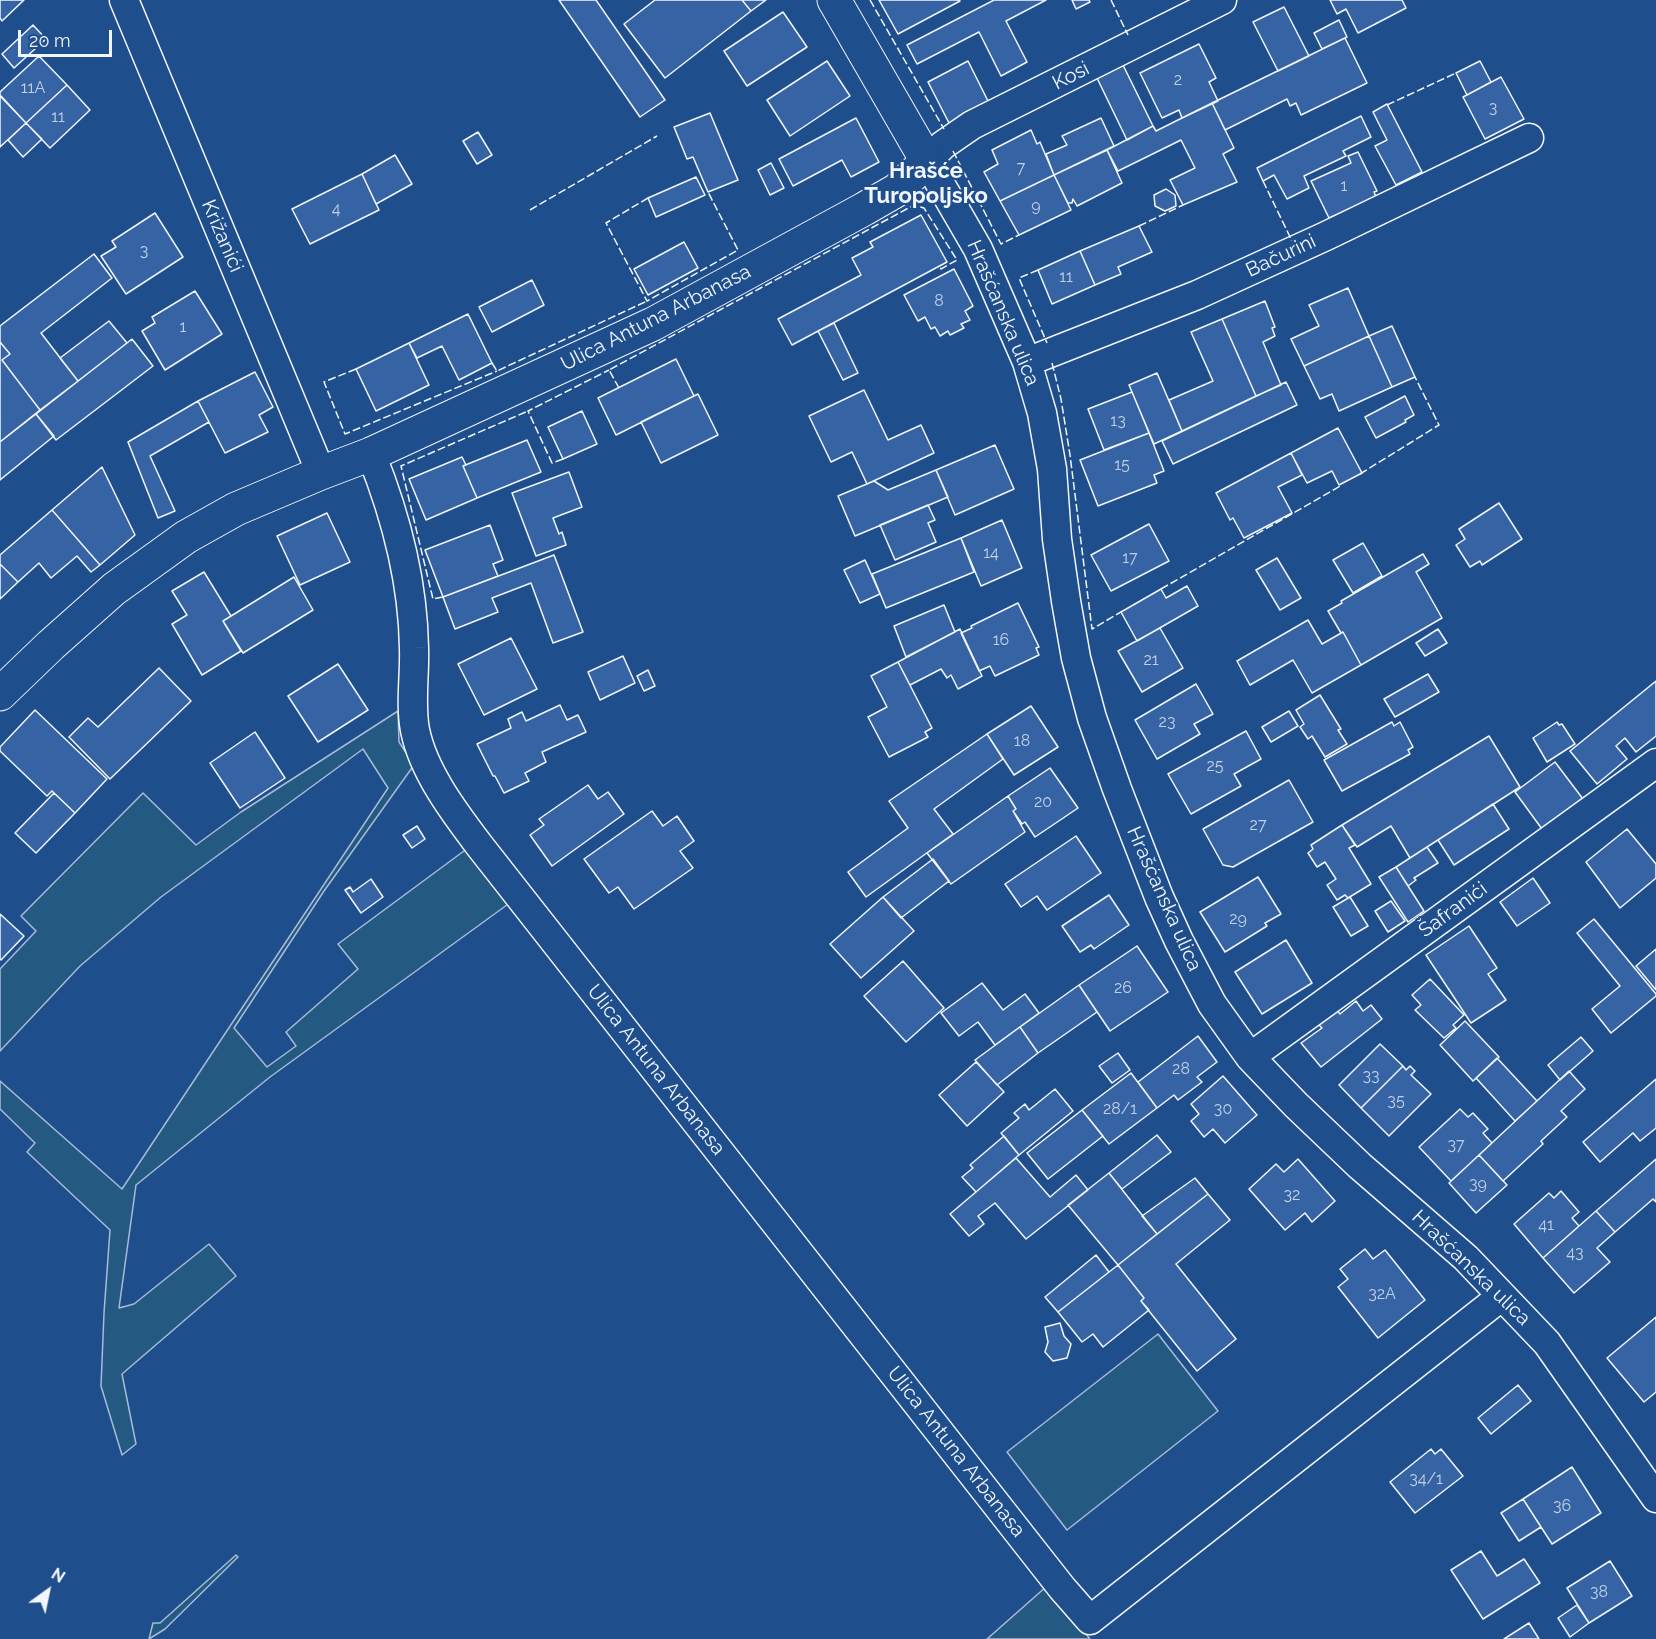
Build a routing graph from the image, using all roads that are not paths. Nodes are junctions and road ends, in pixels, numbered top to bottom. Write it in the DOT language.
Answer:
graph roads {
  1 [pos="124,0"];
  2 [pos="834,0"];
  3 [pos="1222,0"];
  4 [pos="1529,138"];
  5 [pos="927,161"];
  6 [pos="1027,362"];
  7 [pos="371,453"];
  8 [pos="321,472"];
  9 [pos="0,694"];
  10 [pos="1656,763"];
  11 [pos="1250,1057"];
  12 [pos="1502,1296"];
  13 [pos="1656,1498"];
  1 -- 8 [label="street, Križanići"];
  2 -- 5 [label="main road"];
  3 -- 5 [label="street, Kosi"];
  4 -- 6 [label="street, Bačurini"];
  5 -- 6 [label="street, Hrašćanska ulica"];
  5 -- 7 [label="main road, Ulica Antuna Arbanasa"];
  6 -- 11 [label="street, Hrašćanska ulica"];
  7 -- 8 [label="main road, Ulica Antuna Arbanasa"];
  7 -- 12 [label="street, Ulica Antuna Arbanasa"];
  8 -- 9 [label="main road, Ulica Antuna Arbanasa"];
  10 -- 11 [label="street, Šafranići"];
  11 -- 12 [label="street, Hrašćanska ulica"];
  12 -- 13 [label="street, Hrašćanska ulica"];
}
